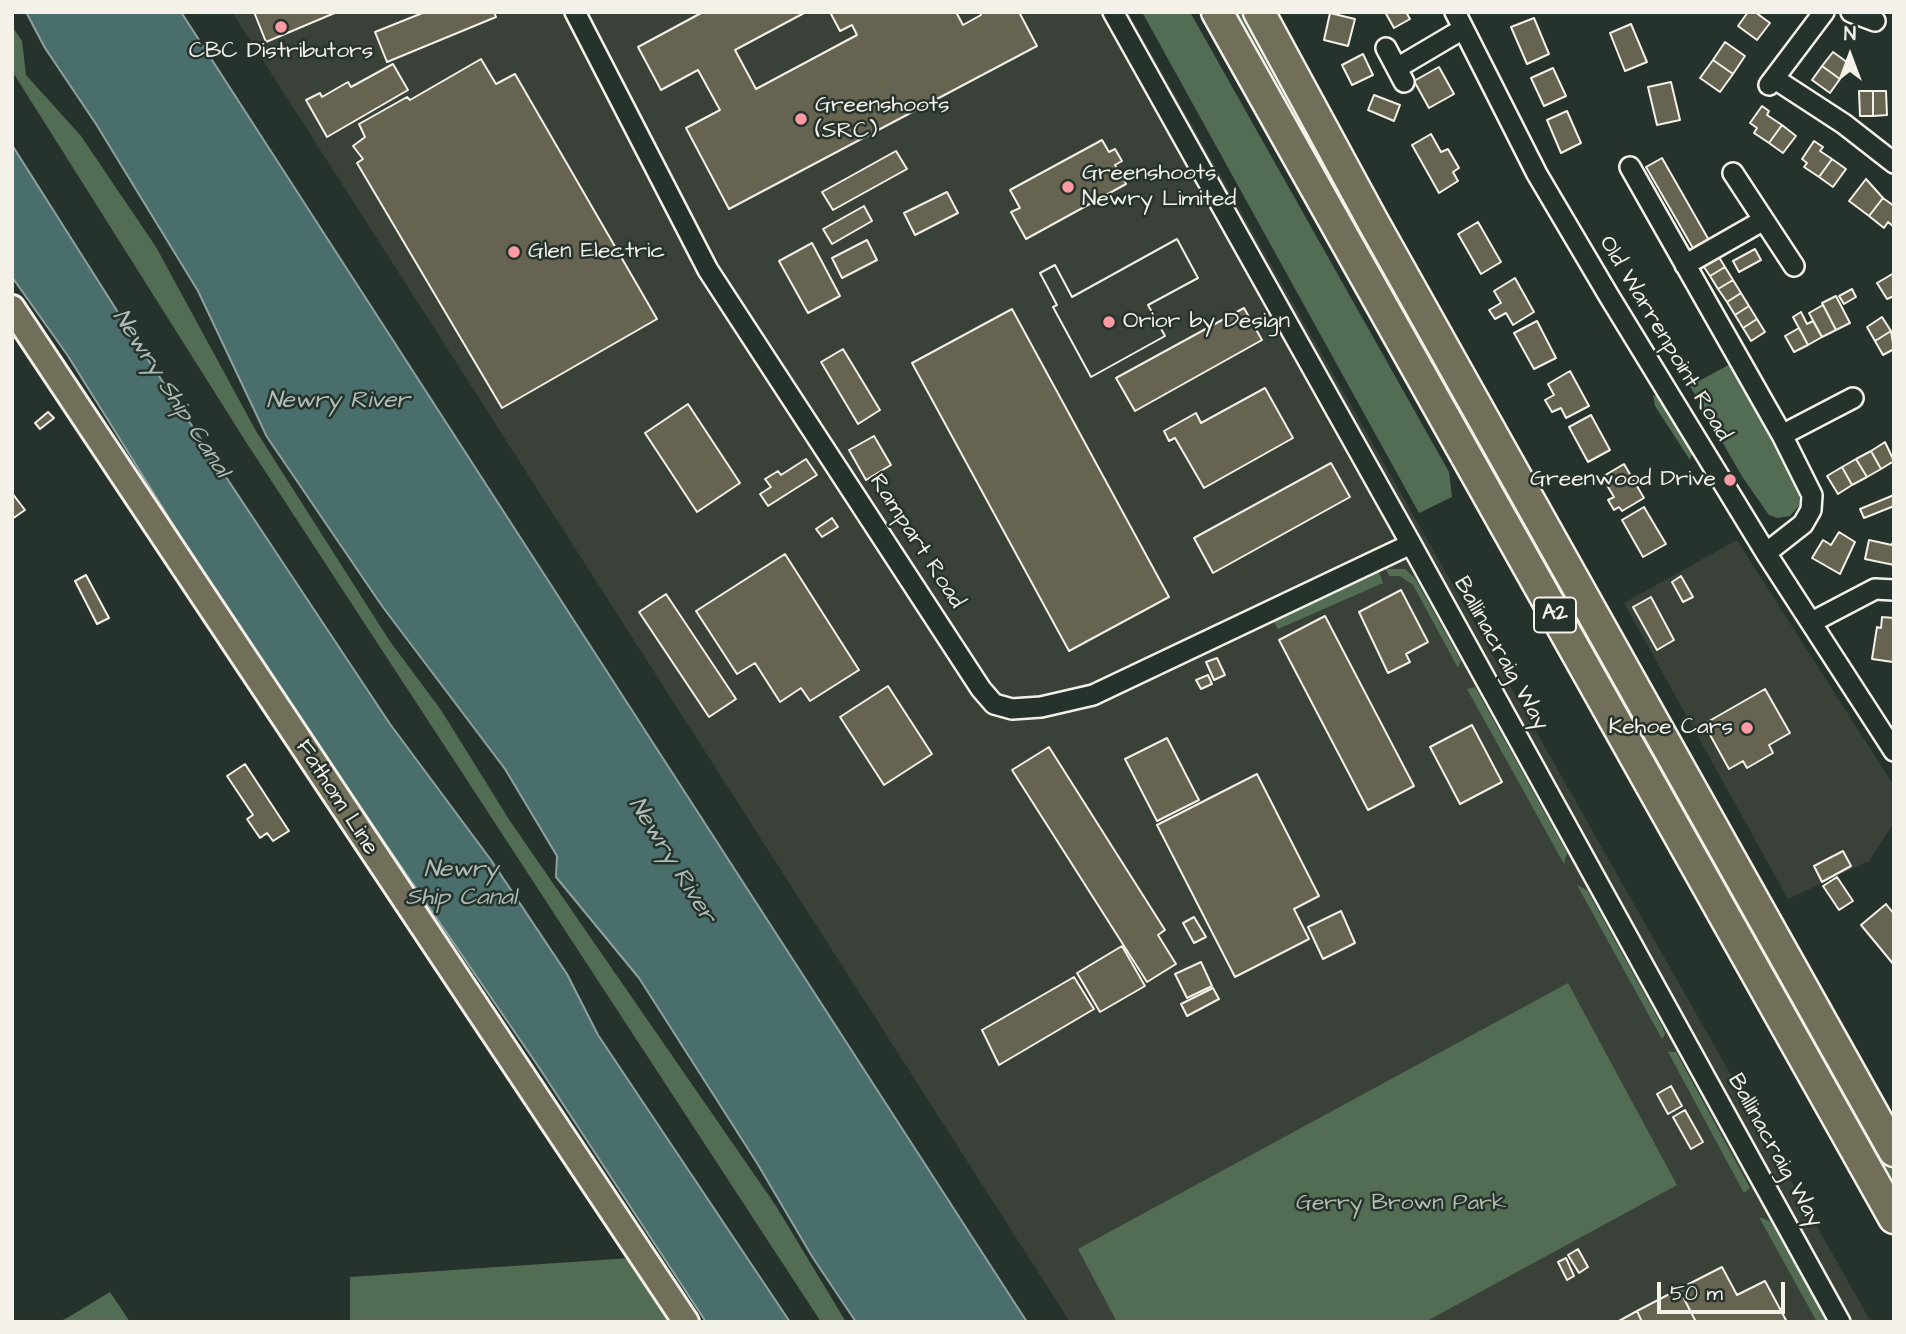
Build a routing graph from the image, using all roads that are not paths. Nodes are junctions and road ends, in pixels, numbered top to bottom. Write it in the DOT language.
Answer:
graph roads {
  1 [pos="575,12"];
  2 [pos="1113,12"];
  3 [pos="1217,12"];
  4 [pos="1259,12"];
  5 [pos="1824,12"];
  6 [pos="1851,12"];
  7 [pos="1459,21"];
  8 [pos="1875,21"];
  9 [pos="1386,48"];
  10 [pos="1894,163"];
  11 [pos="1630,167"];
  12 [pos="1732,173"];
  13 [pos="1762,221"];
  14 [pos="1685,265"];
  15 [pos="1794,267"];
  16 [pos="12,307"];
  17 [pos="1853,398"];
  18 [pos="1783,435"];
  19 [pos="1411,544"];
  20 [pos="1766,552"];
  21 [pos="1894,590"];
  22 [pos="1812,622"];
  23 [pos="1894,751"];
  24 [pos="1894,1151"];
  25 [pos="1894,1218"];
  26 [pos="687,1322"];
  27 [pos="1840,1322"];
  1 -- 19 [label="street, Rampart Road"];
  2 -- 19 [label="street, Ballinacraig Way"];
  3 -- 25 [label="highway, A2"];
  4 -- 24 [label="highway, A2"];
  5 -- 10 [label="street"];
  6 -- 8 [label="street"];
  7 -- 9 [label="street"];
  7 -- 20 [label="street, Old Warrenpoint Road"];
  11 -- 14 [label="street"];
  12 -- 13 [label="street"];
  13 -- 14 [label="street"];
  13 -- 15 [label="street"];
  14 -- 18 [label="street"];
  16 -- 26 [label="main road, Fathom Line"];
  17 -- 18 [label="street"];
  18 -- 20 [label="street"];
  19 -- 27 [label="street, Ballinacraig Way"];
  20 -- 22 [label="street, Old Warrenpoint Road"];
  21 -- 22 [label="street"];
  22 -- 23 [label="street, Old Warrenpoint Road"];
}
